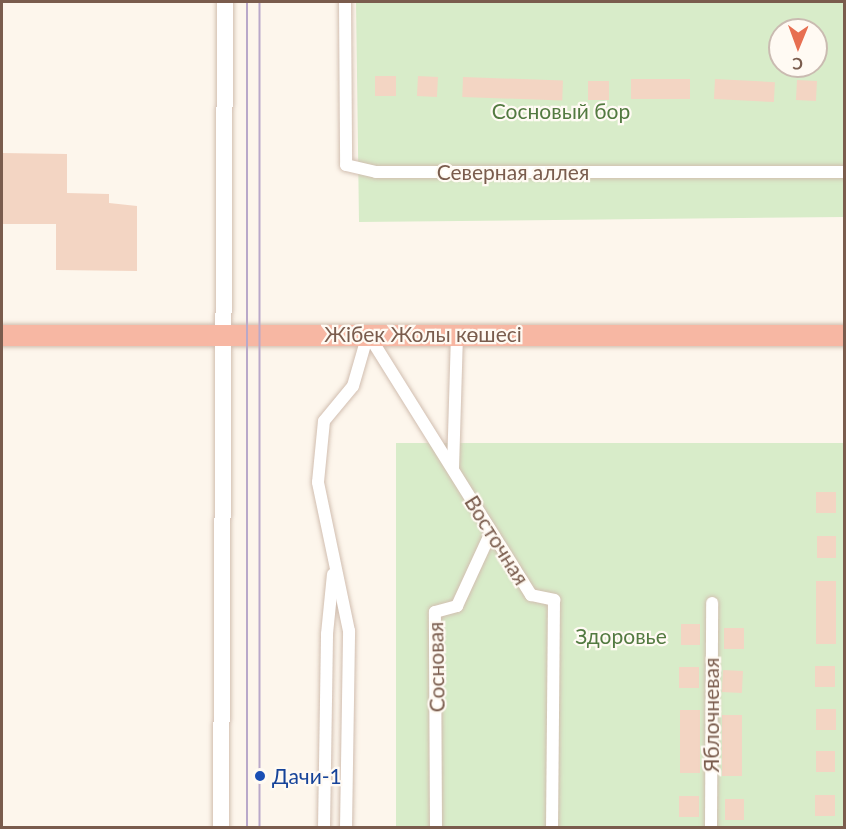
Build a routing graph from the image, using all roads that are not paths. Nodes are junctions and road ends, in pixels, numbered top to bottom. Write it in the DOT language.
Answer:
graph roads {
  1 [pos="225,2"];
  2 [pos="345,2"];
  3 [pos="844,172"];
  4 [pos="221,333"];
  5 [pos="368,334"];
  6 [pos="458,334"];
  7 [pos="2,335"];
  8 [pos="844,335"];
  9 [pos="453,470"];
  10 [pos="491,532"];
  11 [pos="335,561"];
  12 [pos="712,603"];
  13 [pos="221,828"];
  14 [pos="324,828"];
  15 [pos="346,828"];
  16 [pos="436,828"];
  17 [pos="552,828"];
  18 [pos="711,828"];
  1 -- 4 [label="street"];
  2 -- 3 [label="street, Северная аллея"];
  4 -- 5 [label="highway, Жібек Жолы көшесі"];
  4 -- 7 [label="highway, Жібек Жолы көшесі"];
  4 -- 13 [label="street"];
  5 -- 6 [label="highway, Жібек Жолы көшесі"];
  5 -- 9 [label="street, Восточная"];
  5 -- 11 [label="street"];
  6 -- 8 [label="highway, Жібек Жолы көшесі"];
  6 -- 9 [label="street"];
  9 -- 10 [label="street, Восточная"];
  10 -- 16 [label="street, Сосновая"];
  10 -- 17 [label="street, Восточная"];
  11 -- 14 [label="street"];
  11 -- 15 [label="street"];
  12 -- 18 [label="street, Яблочневая"];
}
